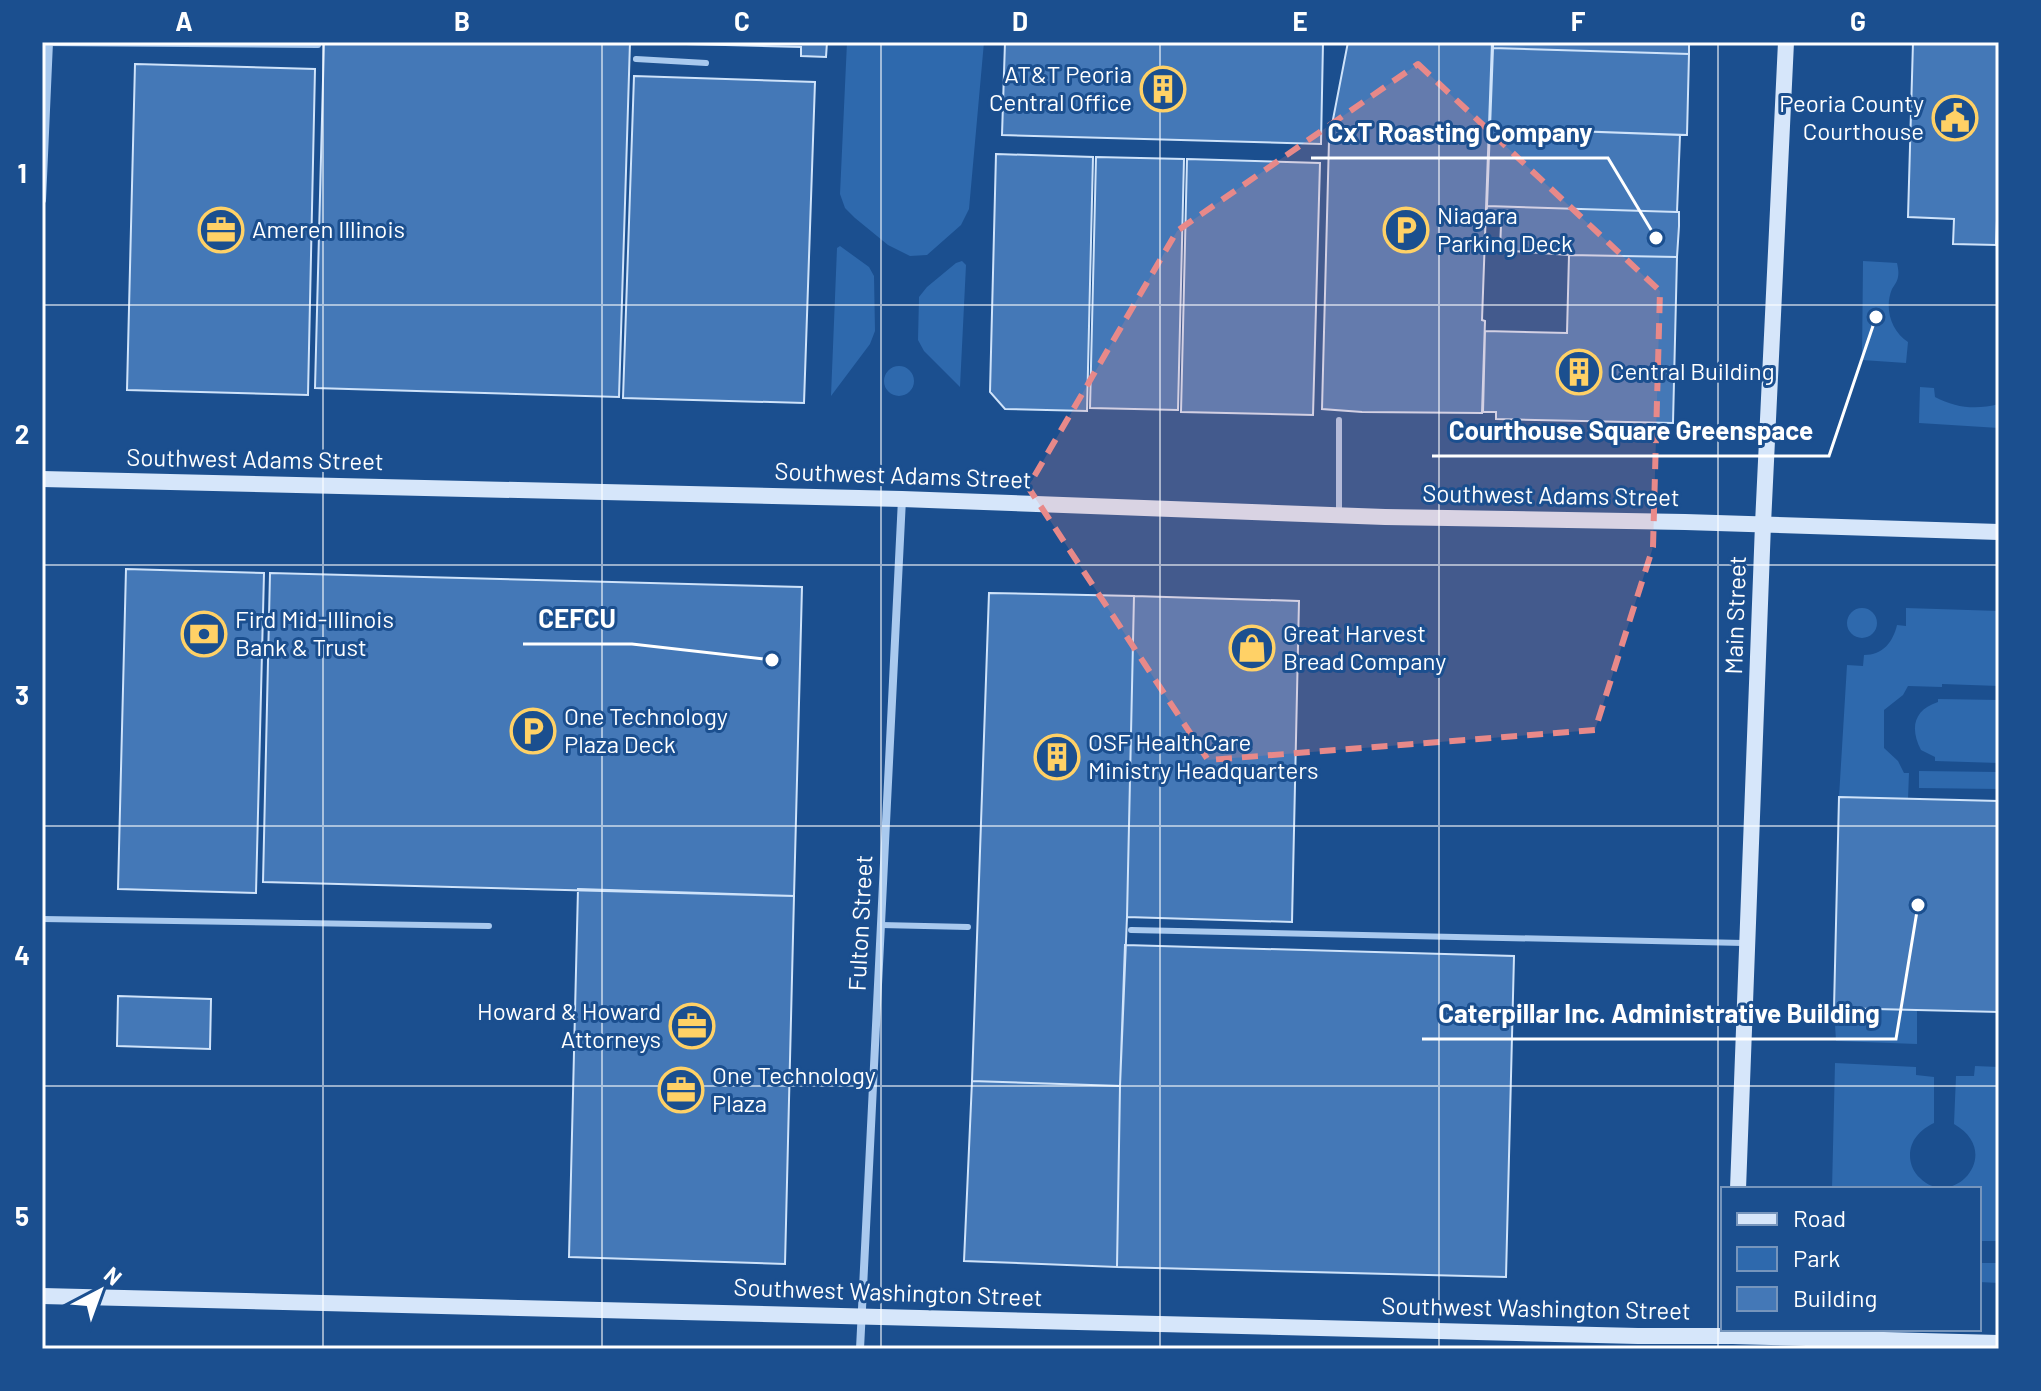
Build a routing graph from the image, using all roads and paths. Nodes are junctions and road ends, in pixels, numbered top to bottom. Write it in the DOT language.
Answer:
graph roads {
  1 [pos="49,42"];
  2 [pos="1786,42"];
  3 [pos="42,43"];
  4 [pos="318,45"];
  5 [pos="636,59"];
  6 [pos="706,63"];
  7 [pos="42,200"];
  8 [pos="1339,420"];
  9 [pos="42,479"];
  10 [pos="902,499"];
  11 [pos="1339,514"];
  12 [pos="1763,524"];
  13 [pos="1999,532"];
  14 [pos="42,919"];
  15 [pos="881,925"];
  16 [pos="489,926"];
  17 [pos="968,927"];
  18 [pos="1131,930"];
  19 [pos="1748,943"];
  20 [pos="1738,1187"];
  21 [pos="42,1296"];
  22 [pos="860,1316"];
  23 [pos="1733,1338"];
  24 [pos="1999,1343"];
  25 [pos="860,1349"];
  1 -- 3 [label="lane"];
  1 -- 4 [label="lane"];
  1 -- 7 [label="street"];
  2 -- 12 [label="main road, Main Street"];
  5 -- 6 [label="lane"];
  8 -- 11 [label="lane"];
  9 -- 10 [label="main road, Southwest Adams Street"];
  10 -- 11 [label="main road, Southwest Adams Street"];
  10 -- 15 [label="street, Fulton Street"];
  11 -- 12 [label="main road, Southwest Adams Street"];
  12 -- 13 [label="main road, Southwest Adams Street"];
  12 -- 19 [label="main road, Main Street"];
  14 -- 16 [label="lane"];
  15 -- 17 [label="lane"];
  15 -- 22 [label="street, Fulton Street"];
  18 -- 19 [label="lane"];
  19 -- 20 [label="main road, Main Street"];
  21 -- 22 [label="main road, Southwest Washington Street"];
  22 -- 23 [label="main road, Southwest Washington Street"];
  22 -- 25 [label="street, Fulton Street"];
  23 -- 24 [label="main road, Southwest Washington Street"];
}
